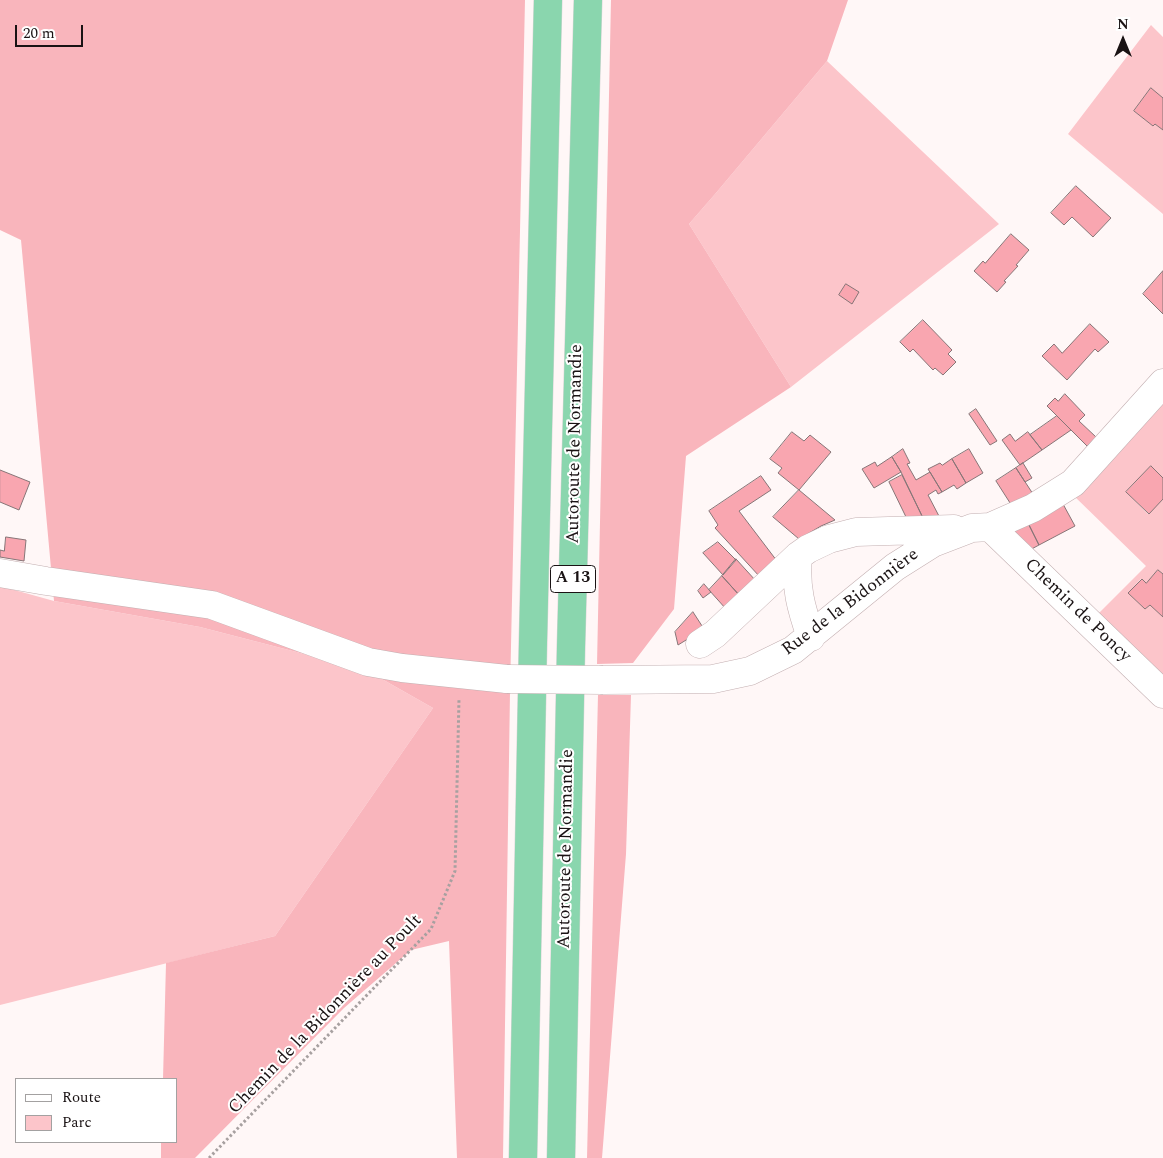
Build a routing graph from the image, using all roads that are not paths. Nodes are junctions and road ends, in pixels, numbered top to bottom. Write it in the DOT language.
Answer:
graph roads {
  1 [pos="548,0"];
  2 [pos="588,0"];
  3 [pos="1163,383"];
  4 [pos="981,528"];
  5 [pos="798,556"];
  6 [pos="0,573"];
  7 [pos="811,637"];
  8 [pos="700,644"];
  9 [pos="1163,694"];
  10 [pos="523,1158"];
  11 [pos="561,1158"];
  1 -- 10 [label="highway, A 13"];
  2 -- 11 [label="highway, Autoroute de Normandie / A 13"];
  3 -- 4 [label="street, Rue de la Bidonnière"];
  4 -- 5 [label="street"];
  4 -- 7 [label="street, Rue de la Bidonnière"];
  4 -- 9 [label="street, Chemin de Poncy"];
  5 -- 7 [label="street"];
  5 -- 8 [label="street"];
  6 -- 7 [label="street, Rue de la Bidonnière, bridge"];
}
